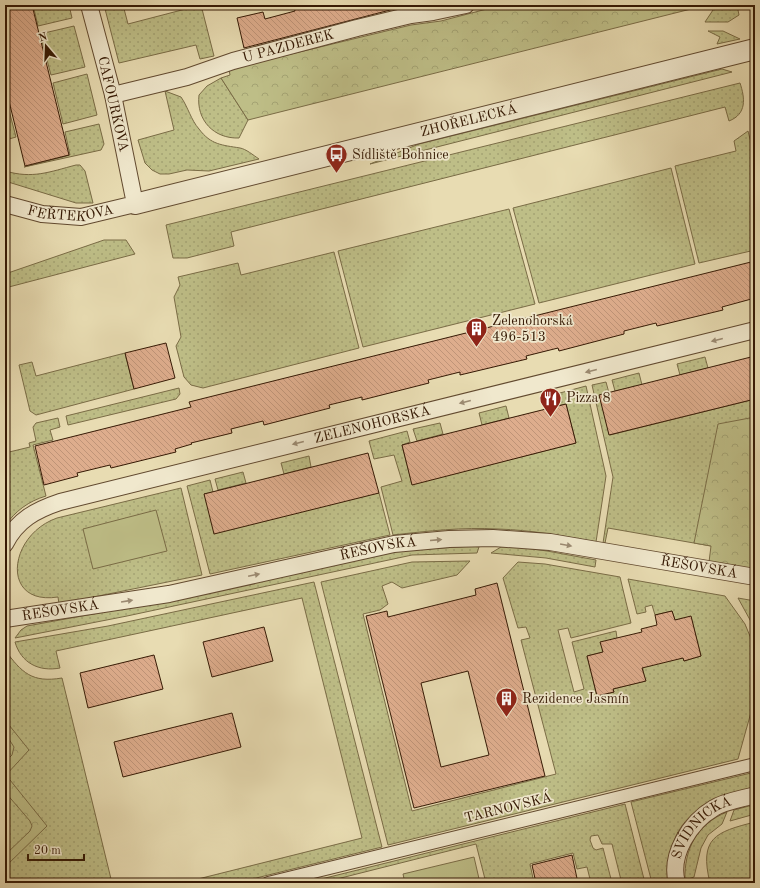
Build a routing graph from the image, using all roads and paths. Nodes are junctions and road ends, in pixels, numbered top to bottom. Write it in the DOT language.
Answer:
graph roads {
  1 [pos="89,5"];
  2 [pos="466,5"];
  3 [pos="432,9"];
  4 [pos="755,49"];
  5 [pos="113,95"];
  6 [pos="5,204"];
  7 [pos="135,204"];
  8 [pos="755,330"];
  9 [pos="5,544"];
  10 [pos="755,578"];
  11 [pos="5,619"];
  12 [pos="755,764"];
  13 [pos="755,795"];
  14 [pos="268,883"];
  15 [pos="676,883"];
  1 -- 5 [label="street, CAFOURKOVA"];
  2 -- 3 [label="street, U PAZDEREK"];
  3 -- 5 [label="street, U PAZDEREK"];
  4 -- 7 [label="street, ZHOŘELECKÁ"];
  5 -- 7 [label="street, CAFOURKOVA"];
  6 -- 7 [label="street, FEŘTEKOVA"];
  8 -- 9 [label="street, ZELENOHORSKÁ, one-way"];
  11 -- 10 [label="street, ŘEŠOVSKÁ, one-way"];
  12 -- 14 [label="street, TARNOVSKÁ"];
  13 -- 15 [label="street, SVÍDNICKÁ"];
}
